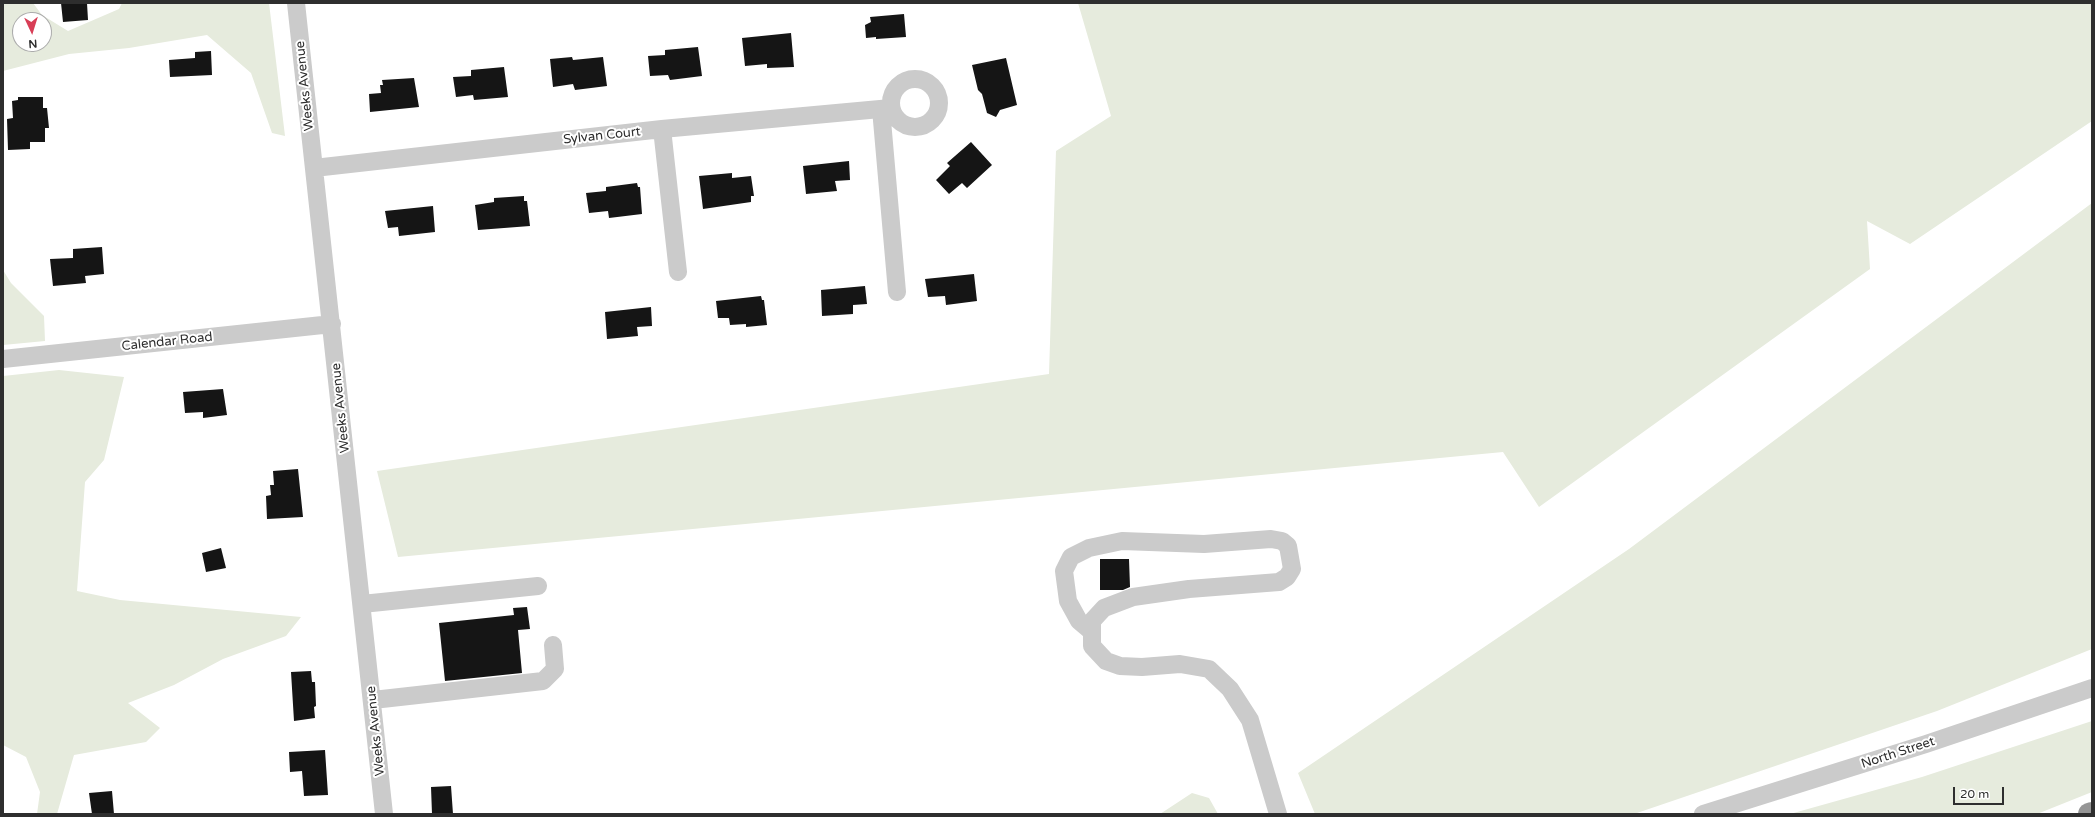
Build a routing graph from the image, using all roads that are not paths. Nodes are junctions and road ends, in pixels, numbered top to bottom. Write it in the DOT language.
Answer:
graph roads {
  1 [pos="296,3"];
  2 [pos="662,129"];
  3 [pos="314,168"];
  4 [pos="678,272"];
  5 [pos="897,292"];
  6 [pos="332,324"];
  7 [pos="3,359"];
  8 [pos="538,586"];
  9 [pos="362,604"];
  10 [pos="1092,632"];
  11 [pos="553,645"];
  12 [pos="2092,688"];
  13 [pos="373,700"];
  14 [pos="2092,813"];
  15 [pos="384,814"];
  16 [pos="1278,814"];
  17 [pos="1703,814"];
  18 [pos="2089,814"];
  1 -- 3 [label="street, Weeks Avenue"];
  2 -- 3 [label="street, Sylvan Court"];
  2 -- 4 [label="street"];
  2 -- 5 [label="street, Sylvan Court"];
  3 -- 6 [label="street, Weeks Avenue"];
  6 -- 7 [label="street, Calendar Road"];
  6 -- 9 [label="street, Weeks Avenue"];
  8 -- 9 [label="street"];
  9 -- 13 [label="street, Weeks Avenue"];
  10 -- 10 [label="street"];
  10 -- 16 [label="street"];
  11 -- 13 [label="street"];
  12 -- 17 [label="street, North Street"];
  13 -- 15 [label="street, Weeks Avenue"];
  14 -- 18 [label="highway"];
}
